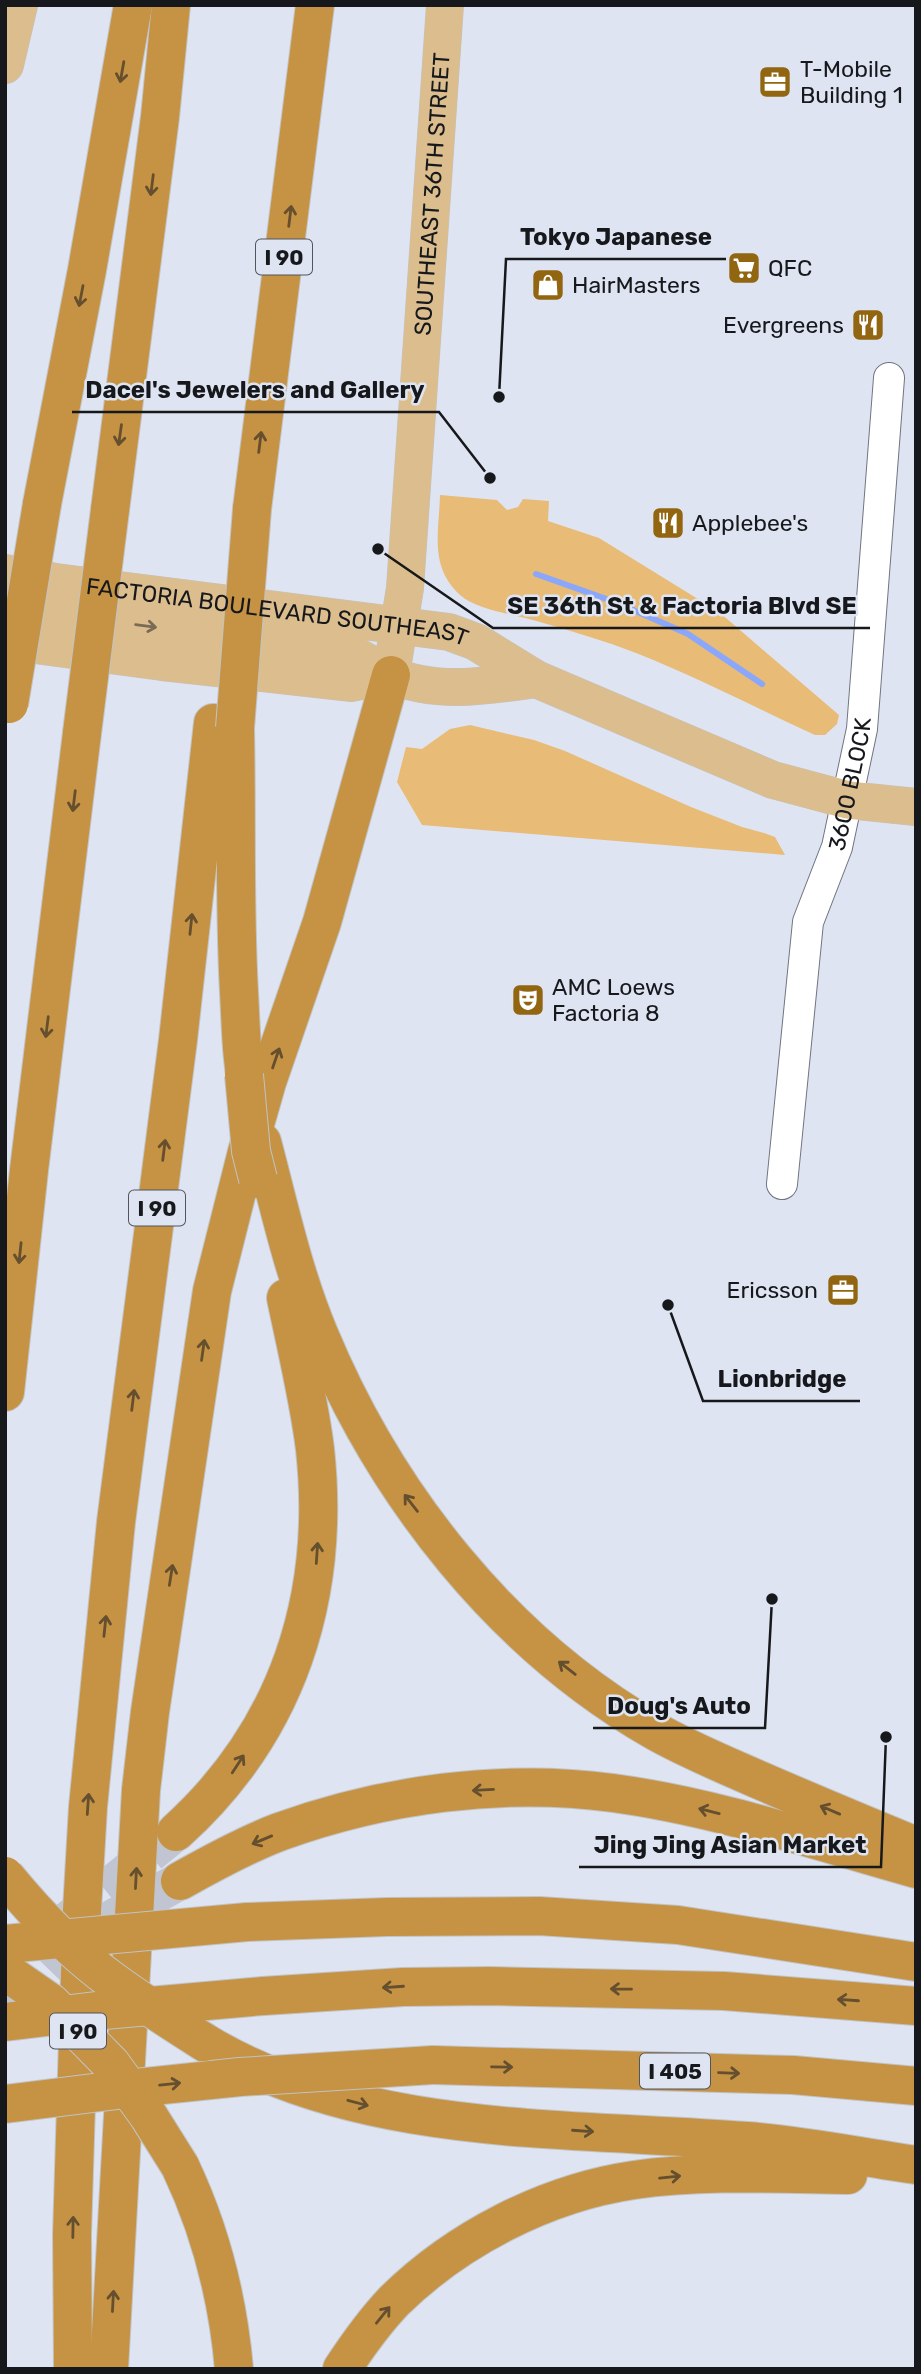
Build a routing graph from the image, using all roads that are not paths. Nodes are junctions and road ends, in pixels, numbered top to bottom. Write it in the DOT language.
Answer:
graph roads {
  1 [pos="19,5"];
  2 [pos="134,5"];
  3 [pos="171,5"];
  4 [pos="315,5"];
  5 [pos="445,5"];
  6 [pos="5,65"];
  7 [pos="890,377"];
  8 [pos="5,573"];
  9 [pos="5,606"];
  10 [pos="399,626"];
  11 [pos="5,641"];
  12 [pos="391,675"];
  13 [pos="536,679"];
  14 [pos="7,715"];
  15 [pos="224,725"];
  16 [pos="848,800"];
  17 [pos="916,807"];
  18 [pos="265,1178"];
  19 [pos="782,1184"];
  20 [pos="5,1392"];
  21 [pos="176,1832"];
  22 [pos="916,1846"];
  23 [pos="916,1870"];
  24 [pos="5,1876"];
  25 [pos="180,1881"];
  26 [pos="5,1944"];
  27 [pos="916,1962"];
  28 [pos="5,1971"];
  29 [pos="916,2006"];
  30 [pos="5,2022"];
  31 [pos="916,2086"];
  32 [pos="5,2104"];
  33 [pos="916,2165"];
  34 [pos="916,2175"];
  35 [pos="73,2369"];
  36 [pos="110,2369"];
  37 [pos="234,2369"];
  38 [pos="342,2369"];
  1 -- 6 [label="main road"];
  2 -- 14 [label="highway, one-way, bridge"];
  3 -- 20 [label="highway, one-way, bridge"];
  15 -- 4 [label="highway, I 90, one-way, bridge"];
  5 -- 10 [label="main road, SOUTHEAST 36TH STREET"];
  7 -- 16 [label="street, 3600 BLOCK"];
  8 -- 10 [label="main road, FACTORIA BOULEVARD SOUTHEAST"];
  9 -- 12 [label="main road, FACTORIA BOULEVARD SOUTHEAST, one-way"];
  10 -- 12 [label="main road, SOUTHEAST 36TH STREET"];
  10 -- 13 [label="main road, FACTORIA BOULEVARD SOUTHEAST"];
  11 -- 12 [label="main road, FACTORIA BOULEVARD SOUTHEAST"];
  12 -- 13 [label="main road, FACTORIA BOULEVARD SOUTHEAST"];
  36 -- 12 [label="highway, one-way"];
  13 -- 16 [label="main road, FACTORIA BOULEVARD SOUTHEAST"];
  15 -- 18 [label="highway, bridge"];
  35 -- 15 [label="highway, I 90, one-way"];
  16 -- 17 [label="main road, FACTORIA BOULEVARD SOUTHEAST"];
  16 -- 19 [label="street, 3600 BLOCK"];
  21 -- 18 [label="highway, one-way"];
  22 -- 18 [label="highway, one-way"];
  23 -- 25 [label="highway, one-way"];
  24 -- 33 [label="highway, one-way, bridge"];
  26 -- 27 [label="highway, bridge"];
  28 -- 37 [label="highway, bridge"];
  29 -- 30 [label="highway, one-way, bridge"];
  32 -- 31 [label="highway, I 405, one-way, bridge"];
  38 -- 34 [label="highway, one-way"];
}
